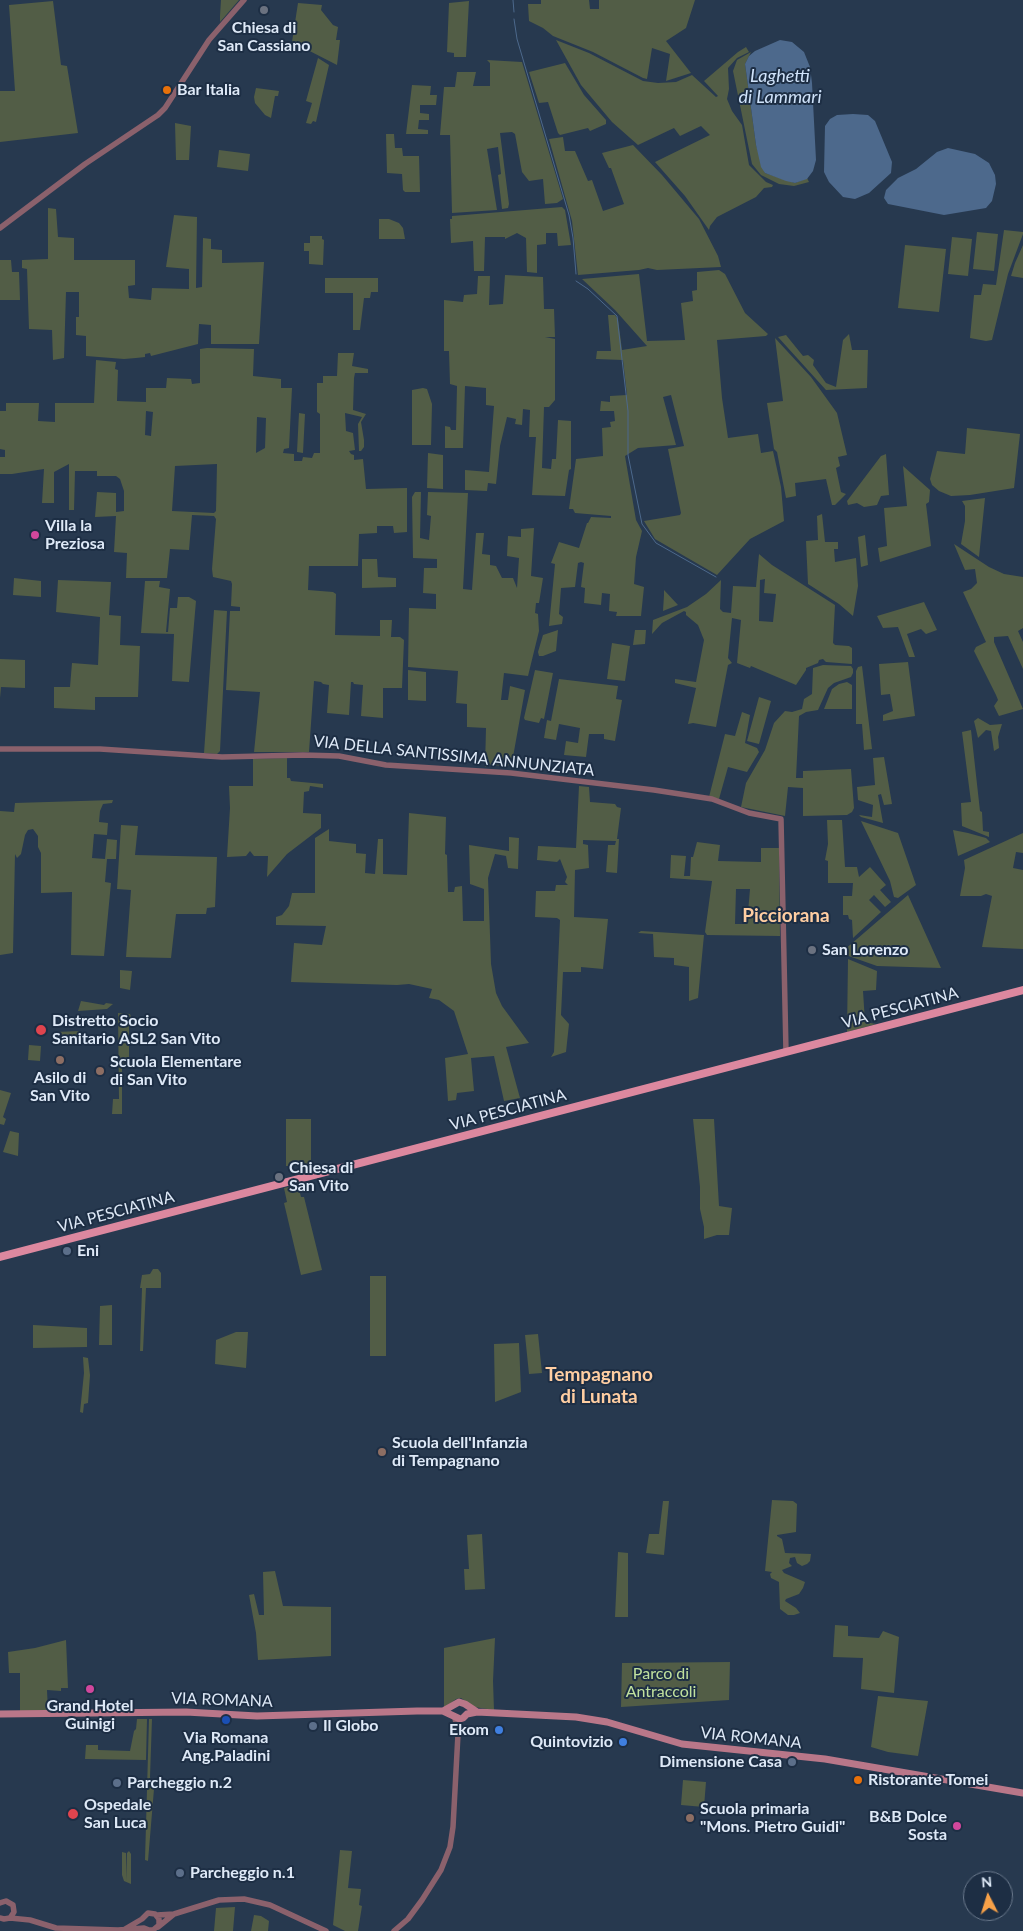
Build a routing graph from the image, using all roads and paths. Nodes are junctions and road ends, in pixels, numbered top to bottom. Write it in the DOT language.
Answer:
graph roads {
  1 [pos="244,0"];
  2 [pos="0,228"];
  3 [pos="0,748"];
  4 [pos="1023,990"];
  5 [pos="786,1052"];
  6 [pos="0,1257"];
  7 [pos="452,1706"];
  8 [pos="467,1706"];
  9 [pos="443,1712"];
  10 [pos="477,1712"];
  11 [pos="0,1714"];
  12 [pos="466,1716"];
  13 [pos="454,1717"];
  14 [pos="458,1727"];
  15 [pos="1023,1793"];
  16 [pos="0,1903"];
  17 [pos="14,1909"];
  18 [pos="174,1914"];
  19 [pos="157,1915"];
  20 [pos="0,1918"];
  21 [pos="10,1918"];
  22 [pos="142,1919"];
  23 [pos="30,1920"];
  24 [pos="144,1928"];
  25 [pos="157,1928"];
  26 [pos="125,1930"];
  27 [pos="326,1931"];
  28 [pos="394,1931"];
  1 -- 2 [label="street"];
  3 -- 5 [label="street, VIA DELLA SANTISSIMA ANNUNZIATA"];
  4 -- 5 [label="main road, VIA PESCIATINA"];
  5 -- 6 [label="main road, VIA PESCIATINA"];
  7 -- 8 [label="main road"];
  7 -- 9 [label="main road"];
  7 -- 13 [label="main road"];
  8 -- 10 [label="main road"];
  8 -- 12 [label="main road"];
  9 -- 11 [label="main road, VIA ROMANA"];
  9 -- 13 [label="main road"];
  10 -- 12 [label="main road"];
  10 -- 15 [label="main road, VIA ROMANA"];
  12 -- 13 [label="main road"];
  12 -- 14 [label="street"];
  13 -- 14 [label="street"];
  14 -- 28 [label="street"];
  16 -- 17 [label="street"];
  17 -- 21 [label="street"];
  17 -- 23 [label="street"];
  18 -- 19 [label="street"];
  18 -- 25 [label="street"];
  18 -- 27 [label="street"];
  19 -- 22 [label="street"];
  19 -- 25 [label="street"];
  20 -- 21 [label="street"];
  21 -- 23 [label="street"];
  22 -- 24 [label="street"];
  22 -- 26 [label="street"];
  23 -- 26 [label="street"];
  24 -- 25 [label="street"];
  24 -- 26 [label="street"];
}
